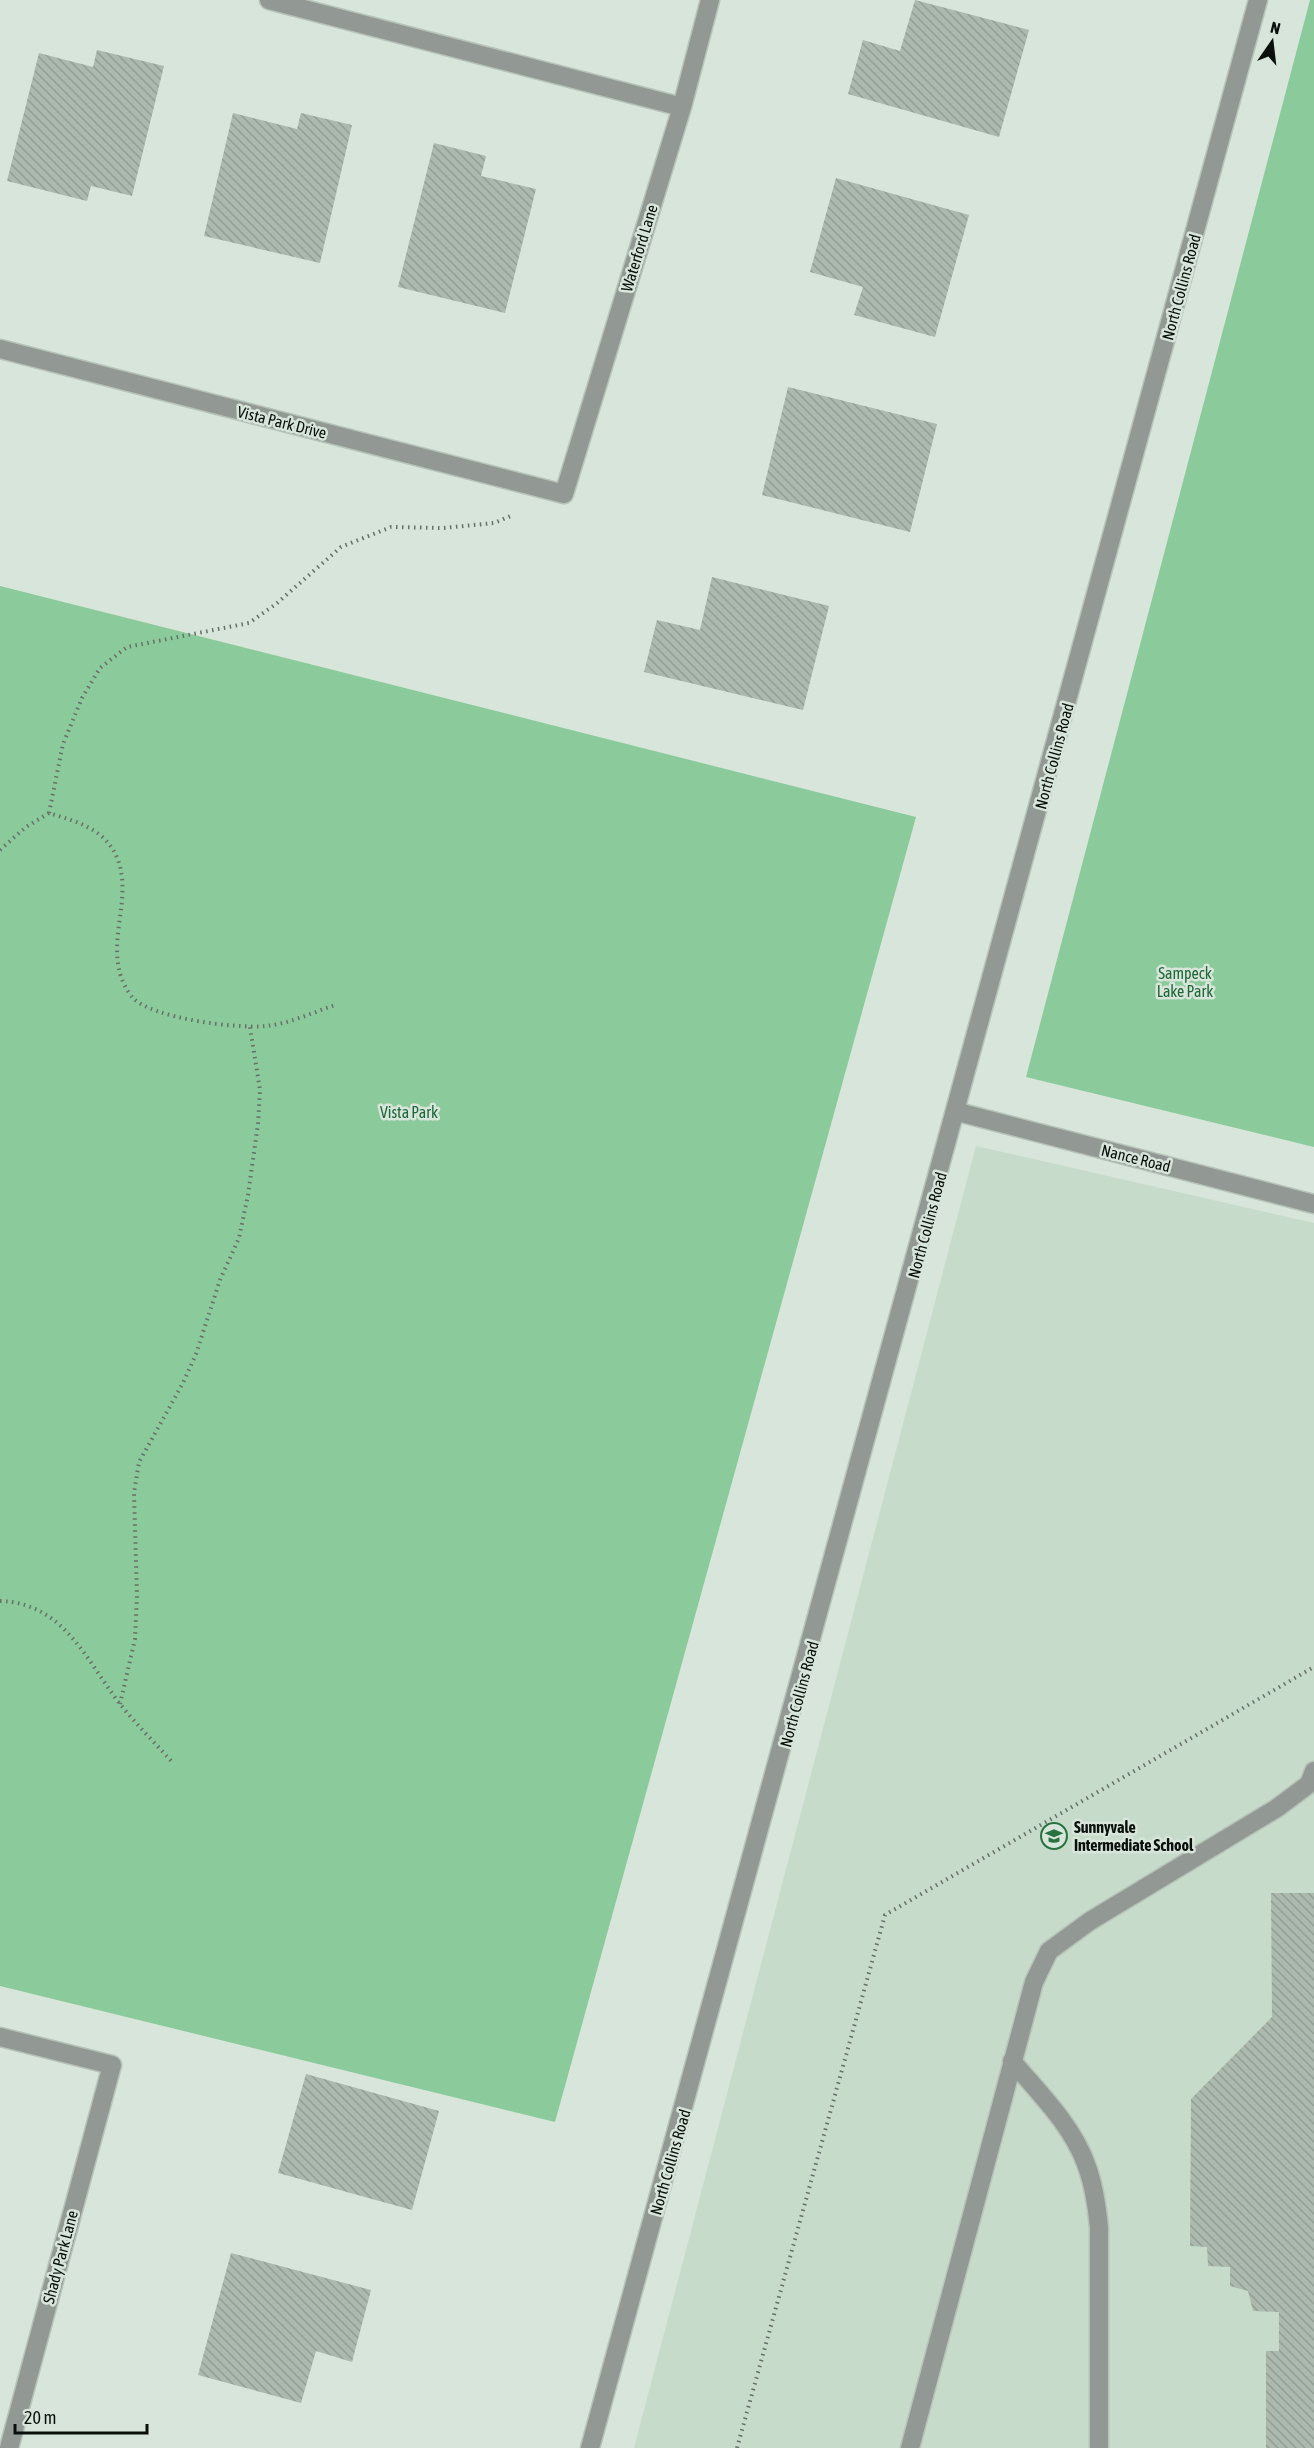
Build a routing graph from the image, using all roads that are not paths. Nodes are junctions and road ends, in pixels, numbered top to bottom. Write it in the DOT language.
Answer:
graph roads {
  1 [pos="269,0"];
  2 [pos="710,0"];
  3 [pos="1258,0"];
  4 [pos="682,107"];
  5 [pos="0,349"];
  6 [pos="564,494"];
  7 [pos="958,1112"];
  8 [pos="1314,1204"];
  9 [pos="1314,1771"];
  10 [pos="0,2037"];
  11 [pos="1012,2061"];
  12 [pos="9,2448"];
  13 [pos="590,2448"];
  14 [pos="910,2448"];
  15 [pos="1099,2448"];
  1 -- 4 [label="street"];
  2 -- 4 [label="street, Waterford Lane"];
  3 -- 7 [label="street, North Collins Road"];
  4 -- 6 [label="street, Waterford Lane"];
  5 -- 6 [label="street, Vista Park Drive"];
  7 -- 8 [label="street, Nance Road"];
  7 -- 13 [label="street, North Collins Road"];
  9 -- 11 [label="street"];
  10 -- 12 [label="street, Shady Park Lane"];
  11 -- 14 [label="street"];
  11 -- 15 [label="street"];
}
